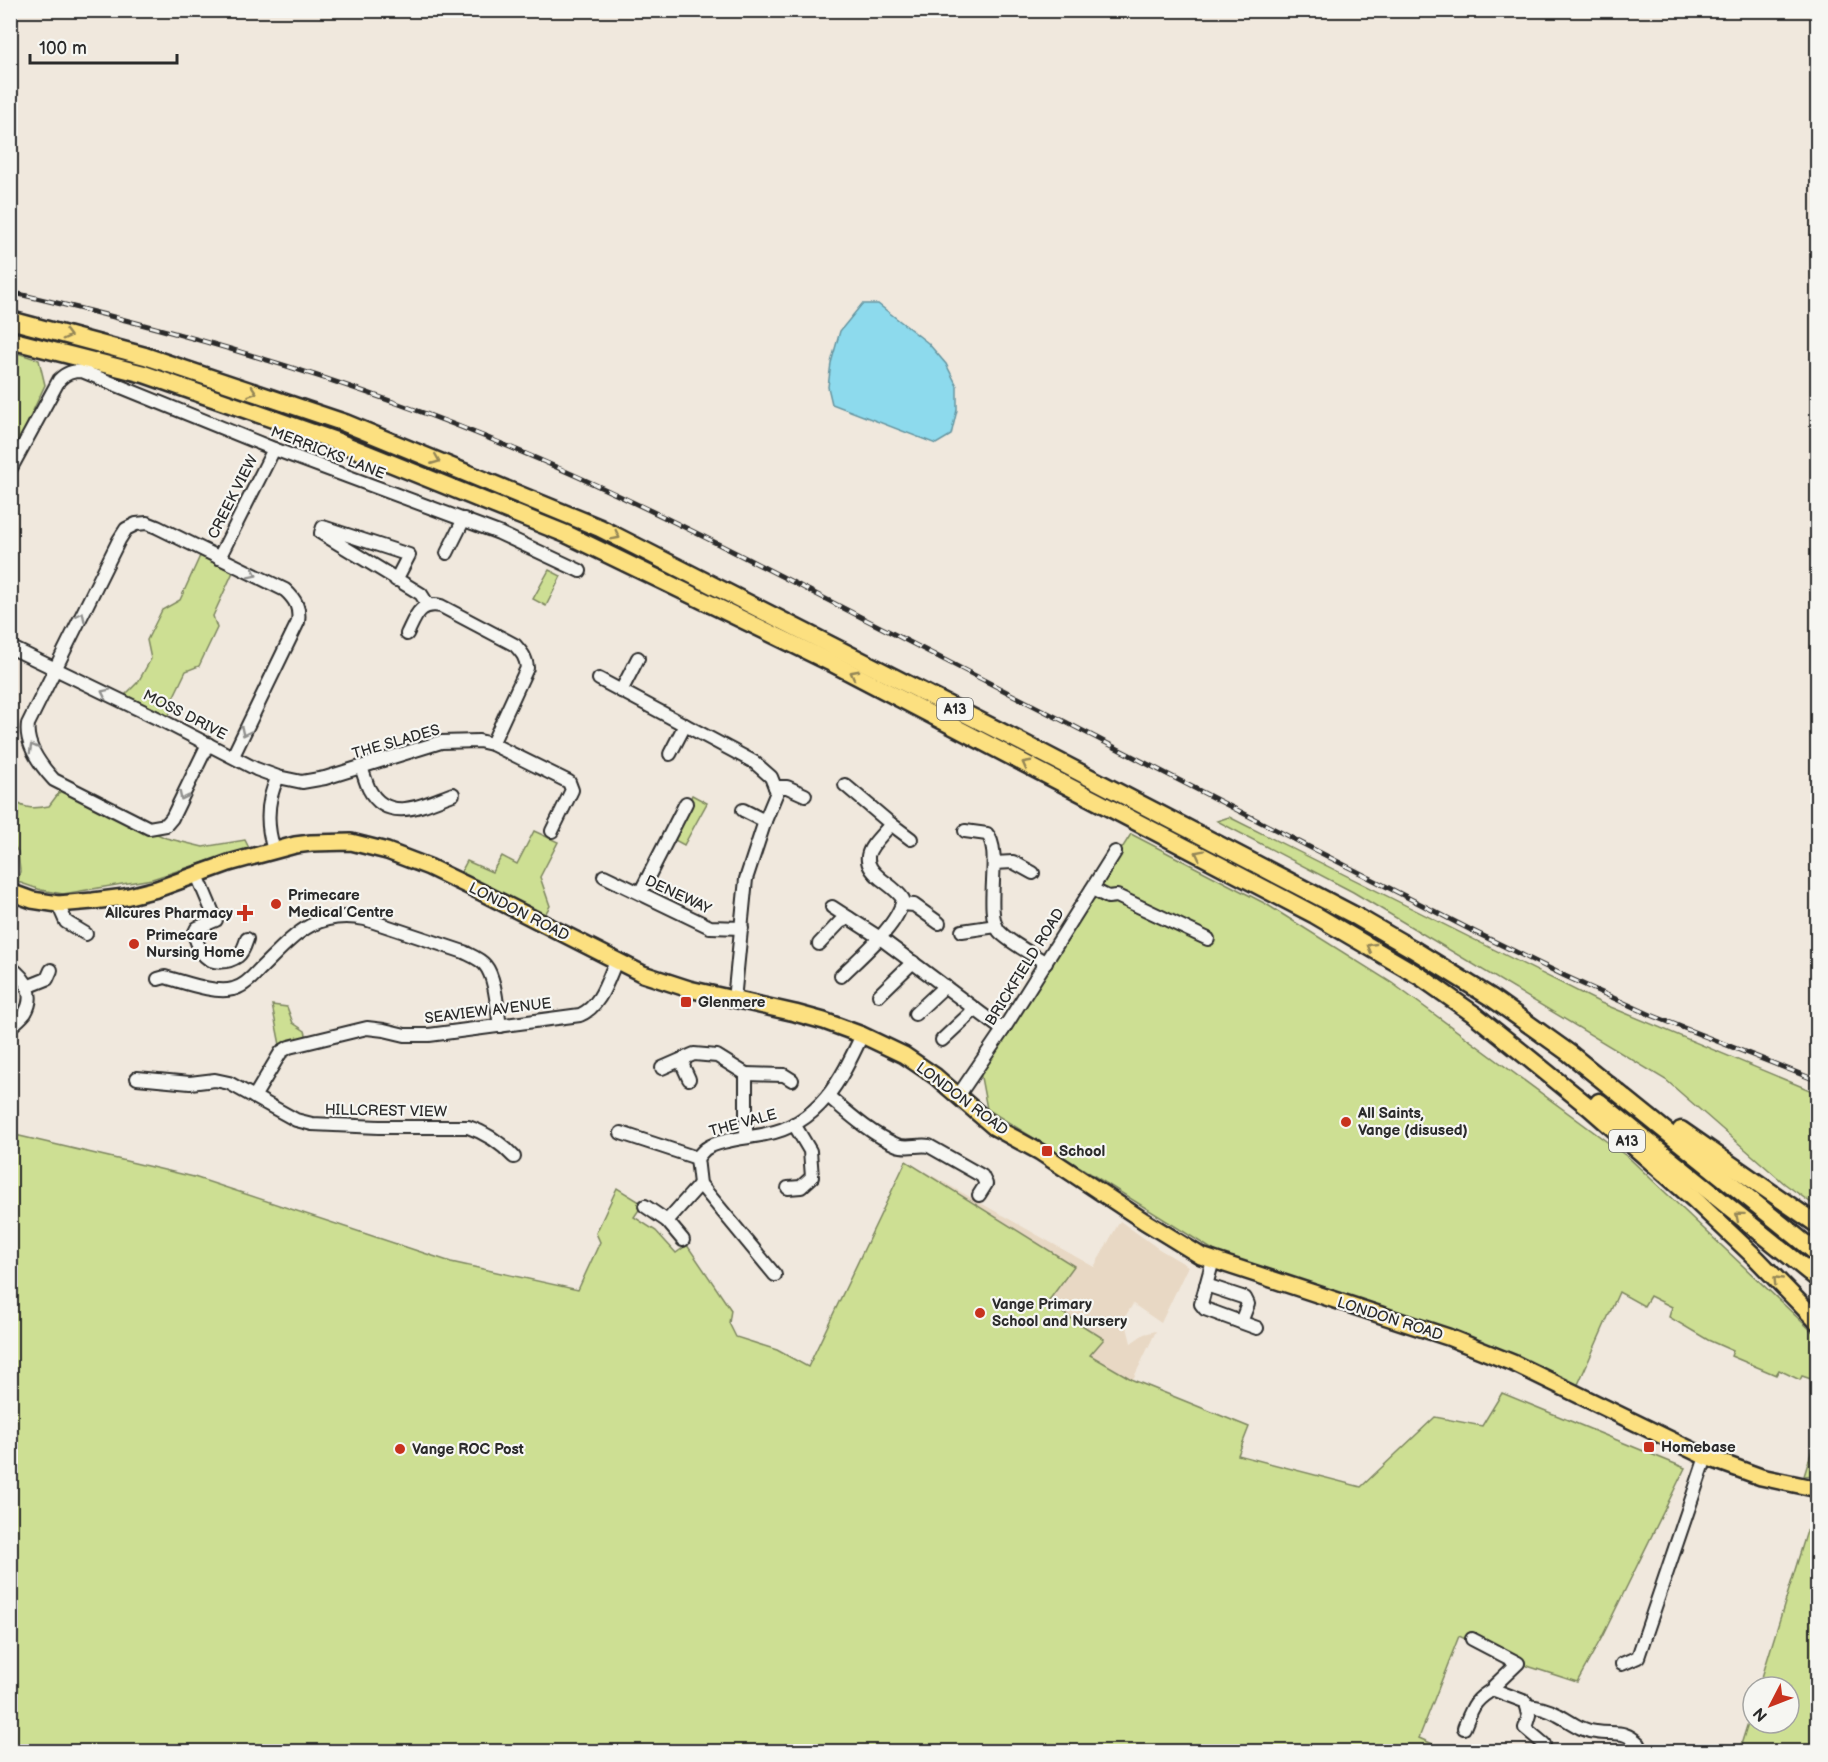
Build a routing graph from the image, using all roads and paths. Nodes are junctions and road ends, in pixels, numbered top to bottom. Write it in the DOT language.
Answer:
graph roads {
  1 [pos="10,320"];
  2 [pos="10,340"];
  3 [pos="274,449"];
  4 [pos="10,470"];
  5 [pos="464,519"];
  6 [pos="447,553"];
  7 [pos="219,558"];
  8 [pos="579,571"];
  9 [pos="396,580"];
  10 [pos="428,605"];
  11 [pos="407,634"];
  12 [pos="10,647"];
  13 [pos="638,658"];
  14 [pos="56,668"];
  15 [pos="600,679"];
  16 [pos="621,691"];
  17 [pos="685,725"];
  18 [pos="208,744"];
  19 [pos="492,744"];
  20 [pos="670,754"];
  21 [pos="233,756"];
  22 [pos="361,768"];
  23 [pos="278,777"];
  24 [pos="845,785"];
  25 [pos="775,787"];
  26 [pos="453,794"];
  27 [pos="805,795"];
  28 [pos="686,803"];
  29 [pos="743,810"];
  30 [pos="765,821"];
  31 [pos="891,824"];
  32 [pos="552,831"];
  33 [pos="965,831"];
  34 [pos="911,839"];
  35 [pos="274,850"];
  36 [pos="1114,852"];
  37 [pos="994,862"];
  38 [pos="1033,873"];
  39 [pos="198,875"];
  40 [pos="604,876"];
  41 [pos="1092,889"];
  42 [pos="10,892"];
  43 [pos="640,893"];
  44 [pos="58,904"];
  45 [pos="902,904"];
  46 [pos="832,907"];
  47 [pos="849,918"];
  48 [pos="939,923"];
  49 [pos="996,926"];
  50 [pos="742,928"];
  51 [pos="962,931"];
  52 [pos="86,934"];
  53 [pos="880,938"];
  54 [pos="247,939"];
  55 [pos="1208,939"];
  56 [pos="819,944"];
  57 [pos="616,962"];
  58 [pos="913,962"];
  59 [pos="1046,963"];
  60 [pos="10,967"];
  61 [pos="51,970"];
  62 [pos="841,976"];
  63 [pos="1421,977"];
  64 [pos="158,980"];
  65 [pos="945,986"];
  66 [pos="27,987"];
  67 [pos="879,995"];
  68 [pos="734,1000"];
  69 [pos="975,1009"];
  70 [pos="915,1014"];
  71 [pos="500,1026"];
  72 [pos="10,1027"];
  73 [pos="1004,1030"];
  74 [pos="862,1035"];
  75 [pos="942,1040"];
  76 [pos="1569,1053"];
  77 [pos="685,1058"];
  78 [pos="663,1068"];
  79 [pos="746,1074"];
  80 [pos="137,1078"];
  81 [pos="690,1079"];
  82 [pos="792,1080"];
  83 [pos="828,1096"];
  84 [pos="958,1096"];
  85 [pos="254,1097"];
  86 [pos="794,1124"];
  87 [pos="621,1133"];
  88 [pos="746,1137"];
  89 [pos="514,1157"];
  90 [pos="697,1158"];
  91 [pos="700,1184"];
  92 [pos="799,1191"];
  93 [pos="979,1195"];
  94 [pos="645,1206"];
  95 [pos="667,1221"];
  96 [pos="1818,1225"];
  97 [pos="683,1240"];
  98 [pos="1818,1254"];
  99 [pos="1213,1260"];
  100 [pos="775,1275"];
  101 [pos="1818,1279"];
  102 [pos="1206,1285"];
  103 [pos="1241,1322"];
  104 [pos="1818,1322"];
  105 [pos="1257,1328"];
  106 [pos="1706,1457"];
  107 [pos="1818,1489"];
  108 [pos="1472,1639"];
  109 [pos="1622,1664"];
  110 [pos="1495,1688"];
  111 [pos="1527,1706"];
  112 [pos="1464,1728"];
  113 [pos="1544,1744"];
  114 [pos="1637,1752"];
  1 -- 76 [label="highway, A13, one-way"];
  63 -- 2 [label="highway, A13, one-way"];
  3 -- 4 [label="street, MERRICKS LANE"];
  3 -- 5 [label="street, MERRICKS LANE"];
  3 -- 7 [label="street, CREEK VIEW"];
  5 -- 6 [label="street"];
  5 -- 8 [label="street, MERRICKS LANE"];
  14 -- 7 [label="street, one-way"];
  7 -- 21 [label="street, one-way"];
  9 -- 9 [label="street"];
  9 -- 10 [label="street"];
  10 -- 11 [label="street"];
  10 -- 19 [label="street"];
  12 -- 14 [label="street, MOSS DRIVE"];
  13 -- 16 [label="street"];
  18 -- 14 [label="street, MOSS DRIVE, one-way"];
  18 -- 14 [label="street, one-way"];
  15 -- 16 [label="street"];
  16 -- 17 [label="street"];
  17 -- 20 [label="street"];
  17 -- 25 [label="street"];
  18 -- 21 [label="street, MOSS DRIVE"];
  19 -- 22 [label="street, THE SLADES"];
  19 -- 32 [label="street, THE SLADES"];
  21 -- 23 [label="street, MOSS DRIVE"];
  22 -- 23 [label="street, THE SLADES"];
  22 -- 26 [label="street"];
  23 -- 35 [label="street"];
  24 -- 31 [label="street"];
  25 -- 27 [label="street"];
  25 -- 30 [label="street"];
  28 -- 43 [label="street"];
  29 -- 30 [label="street"];
  30 -- 50 [label="street"];
  31 -- 34 [label="street"];
  31 -- 45 [label="street"];
  33 -- 37 [label="street"];
  35 -- 39 [label="main road, LONDON ROAD"];
  35 -- 57 [label="main road, LONDON ROAD"];
  36 -- 41 [label="street, BRICKFIELD ROAD"];
  37 -- 38 [label="street"];
  37 -- 49 [label="street"];
  39 -- 44 [label="main road, LONDON ROAD"];
  39 -- 54 [label="street"];
  40 -- 43 [label="street, DENEWAY"];
  41 -- 55 [label="street"];
  41 -- 59 [label="street, BRICKFIELD ROAD"];
  42 -- 44 [label="main road, LONDON ROAD"];
  43 -- 50 [label="street, DENEWAY"];
  44 -- 52 [label="street"];
  45 -- 48 [label="street"];
  45 -- 53 [label="street"];
  46 -- 47 [label="street"];
  47 -- 53 [label="street"];
  47 -- 56 [label="street"];
  49 -- 51 [label="street"];
  49 -- 59 [label="street"];
  50 -- 68 [label="street"];
  53 -- 58 [label="street"];
  53 -- 62 [label="street"];
  57 -- 68 [label="main road, LONDON ROAD"];
  57 -- 71 [label="street, SEAVIEW AVENUE"];
  58 -- 65 [label="street"];
  58 -- 67 [label="street"];
  59 -- 73 [label="street, BRICKFIELD ROAD"];
  60 -- 66 [label="street"];
  61 -- 66 [label="street"];
  101 -- 63 [label="highway, A13, one-way"];
  104 -- 63 [label="highway, A13, one-way"];
  64 -- 71 [label="street"];
  65 -- 69 [label="street"];
  65 -- 70 [label="street"];
  66 -- 72 [label="street"];
  68 -- 74 [label="main road, LONDON ROAD"];
  69 -- 73 [label="street"];
  69 -- 75 [label="street"];
  71 -- 85 [label="street, SEAVIEW AVENUE"];
  73 -- 84 [label="street, BRICKFIELD ROAD"];
  74 -- 83 [label="street, THE VALE"];
  74 -- 84 [label="main road, LONDON ROAD"];
  76 -- 96 [label="highway, A13"];
  76 -- 98 [label="highway, A13"];
  77 -- 78 [label="street"];
  77 -- 79 [label="street"];
  77 -- 81 [label="street"];
  79 -- 82 [label="street"];
  79 -- 88 [label="street"];
  80 -- 85 [label="street, HILLCREST VIEW"];
  83 -- 86 [label="street, THE VALE"];
  83 -- 93 [label="street"];
  84 -- 99 [label="main road, LONDON ROAD"];
  85 -- 89 [label="street, HILLCREST VIEW"];
  86 -- 88 [label="street, THE VALE"];
  86 -- 92 [label="street"];
  87 -- 90 [label="street"];
  88 -- 90 [label="street, THE VALE"];
  90 -- 91 [label="street"];
  91 -- 95 [label="street"];
  91 -- 100 [label="street"];
  94 -- 95 [label="street"];
  95 -- 97 [label="street"];
  99 -- 102 [label="street"];
  99 -- 106 [label="main road, LONDON ROAD"];
  102 -- 103 [label="street"];
  102 -- 103 [label="street"];
  103 -- 105 [label="street"];
  106 -- 107 [label="main road, LONDON ROAD"];
  106 -- 109 [label="street"];
  108 -- 110 [label="street"];
  110 -- 111 [label="street"];
  110 -- 112 [label="street"];
  111 -- 113 [label="street"];
  111 -- 114 [label="street"];
}
